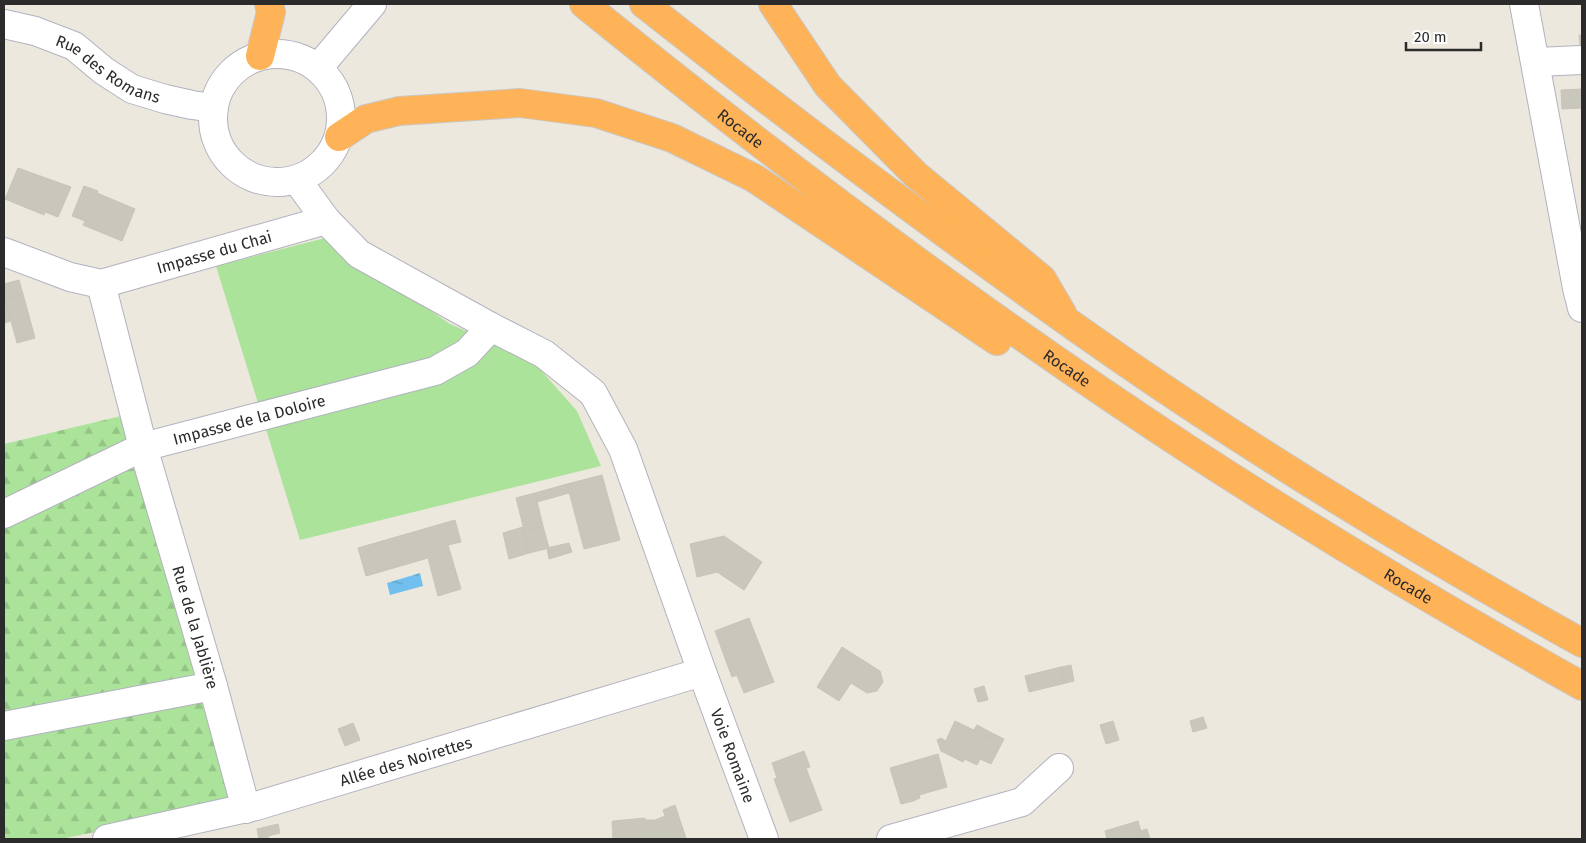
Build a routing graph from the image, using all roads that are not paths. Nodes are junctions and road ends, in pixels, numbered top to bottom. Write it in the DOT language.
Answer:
graph roads {
  1 [pos="269,4"];
  2 [pos="372,4"];
  3 [pos="584,4"];
  4 [pos="644,4"];
  5 [pos="773,4"];
  6 [pos="1524,4"];
  7 [pos="4,24"];
  8 [pos="260,56"];
  9 [pos="1582,60"];
  10 [pos="1536,62"];
  11 [pos="318,68"];
  12 [pos="214,108"];
  13 [pos="339,137"];
  14 [pos="297,180"];
  15 [pos="326,220"];
  16 [pos="4,252"];
  17 [pos="101,284"];
  18 [pos="1582,308"];
  19 [pos="1066,320"];
  20 [pos="491,327"];
  21 [pos="1063,364"];
  22 [pos="143,447"];
  23 [pos="4,514"];
  24 [pos="1582,643"];
  25 [pos="702,672"];
  26 [pos="213,686"];
  27 [pos="1582,686"];
  28 [pos="4,726"];
  29 [pos="1059,768"];
  30 [pos="246,809"];
  31 [pos="107,839"];
  32 [pos="764,839"];
  33 [pos="891,839"];
  1 -- 8 [label="highway"];
  2 -- 11 [label="street"];
  3 -- 21 [label="highway, Rocade"];
  4 -- 19 [label="highway"];
  5 -- 19 [label="highway"];
  6 -- 10 [label="street"];
  7 -- 12 [label="street, Rue des Romans"];
  8 -- 11 [label="street"];
  8 -- 12 [label="street"];
  9 -- 10 [label="street"];
  10 -- 18 [label="street"];
  11 -- 13 [label="street"];
  12 -- 14 [label="street"];
  13 -- 14 [label="street"];
  13 -- 21 [label="highway"];
  14 -- 15 [label="street, Voie Romaine"];
  15 -- 17 [label="street, Impasse du Chai"];
  15 -- 20 [label="street, Voie Romaine"];
  16 -- 17 [label="street, Impasse du Chai"];
  17 -- 22 [label="street"];
  19 -- 24 [label="highway"];
  20 -- 22 [label="street, Impasse de la Doloire"];
  20 -- 25 [label="street, Voie Romaine"];
  21 -- 27 [label="highway, Rocade"];
  22 -- 23 [label="street, Impasse de la Doloire"];
  22 -- 26 [label="street, Rue de la Jablière"];
  25 -- 30 [label="street, Allée des Noirettes"];
  25 -- 32 [label="street, Voie Romaine"];
  26 -- 28 [label="street"];
  26 -- 30 [label="street, Rue de la Jablière"];
  29 -- 33 [label="street"];
  30 -- 31 [label="street, Allée des Noirettes"];
}
